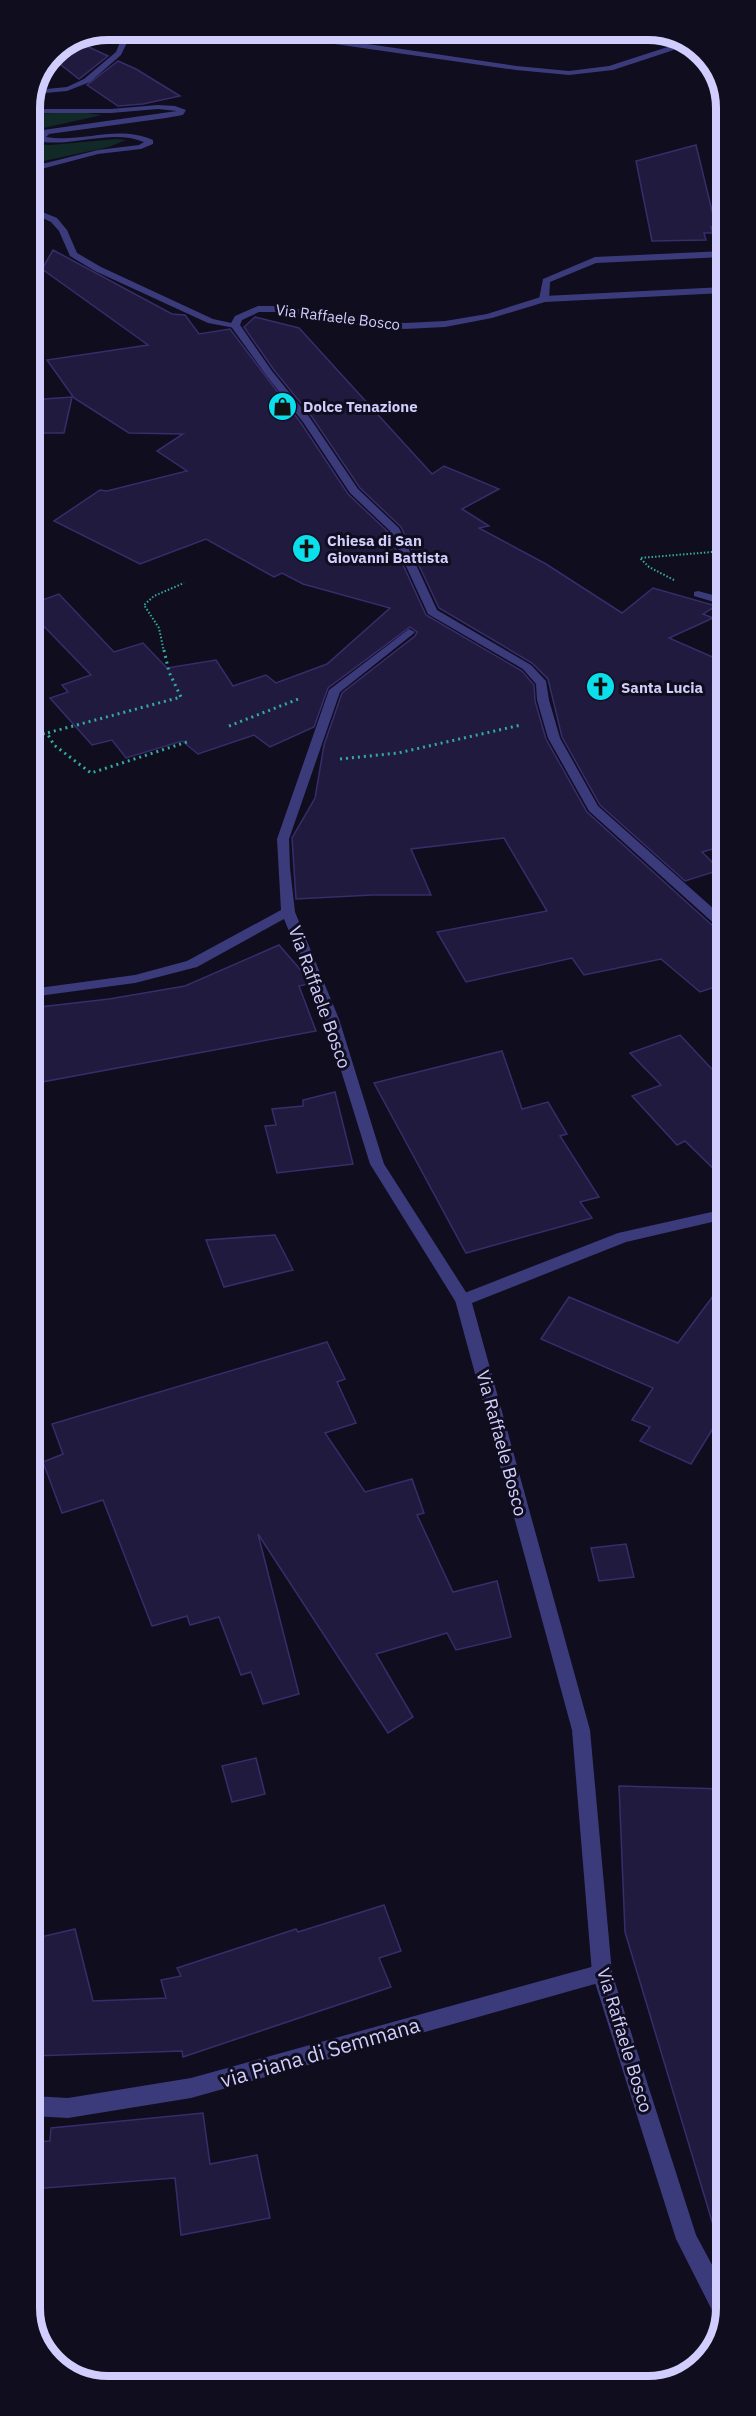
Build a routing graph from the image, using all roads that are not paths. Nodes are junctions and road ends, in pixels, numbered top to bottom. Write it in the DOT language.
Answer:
graph roads {
  1 [pos="126,40"];
  2 [pos="324,40"];
  3 [pos="676,47"];
  4 [pos="43,91"];
  5 [pos="40,111"];
  6 [pos="40,139"];
  7 [pos="40,139"];
  8 [pos="40,167"];
  9 [pos="40,212"];
  10 [pos="716,254"];
  11 [pos="716,290"];
  12 [pos="544,299"];
  13 [pos="236,325"];
  14 [pos="698,594"];
  15 [pos="716,600"];
  16 [pos="409,632"];
  17 [pos="288,912"];
  18 [pos="716,917"];
  19 [pos="40,992"];
  20 [pos="716,1216"];
  21 [pos="463,1300"];
  22 [pos="602,1972"];
  23 [pos="40,2106"];
  24 [pos="716,2295"];
  1 -- 4 [label="street"];
  2 -- 3 [label="street"];
  5 -- 7 [label="street"];
  6 -- 8 [label="street"];
  9 -- 13 [label="street"];
  10 -- 12 [label="street"];
  11 -- 12 [label="street, Via Raffaele Bosco"];
  12 -- 13 [label="street, Via Raffaele Bosco"];
  13 -- 18 [label="street"];
  14 -- 15 [label="street"];
  16 -- 17 [label="street, Via Raffaele Bosco"];
  17 -- 19 [label="street"];
  17 -- 21 [label="street, Via Raffaele Bosco"];
  20 -- 21 [label="street"];
  21 -- 22 [label="street, Via Raffaele Bosco"];
  22 -- 23 [label="street, via Piana di Semmana"];
  22 -- 24 [label="street, Via Raffaele Bosco"];
}
